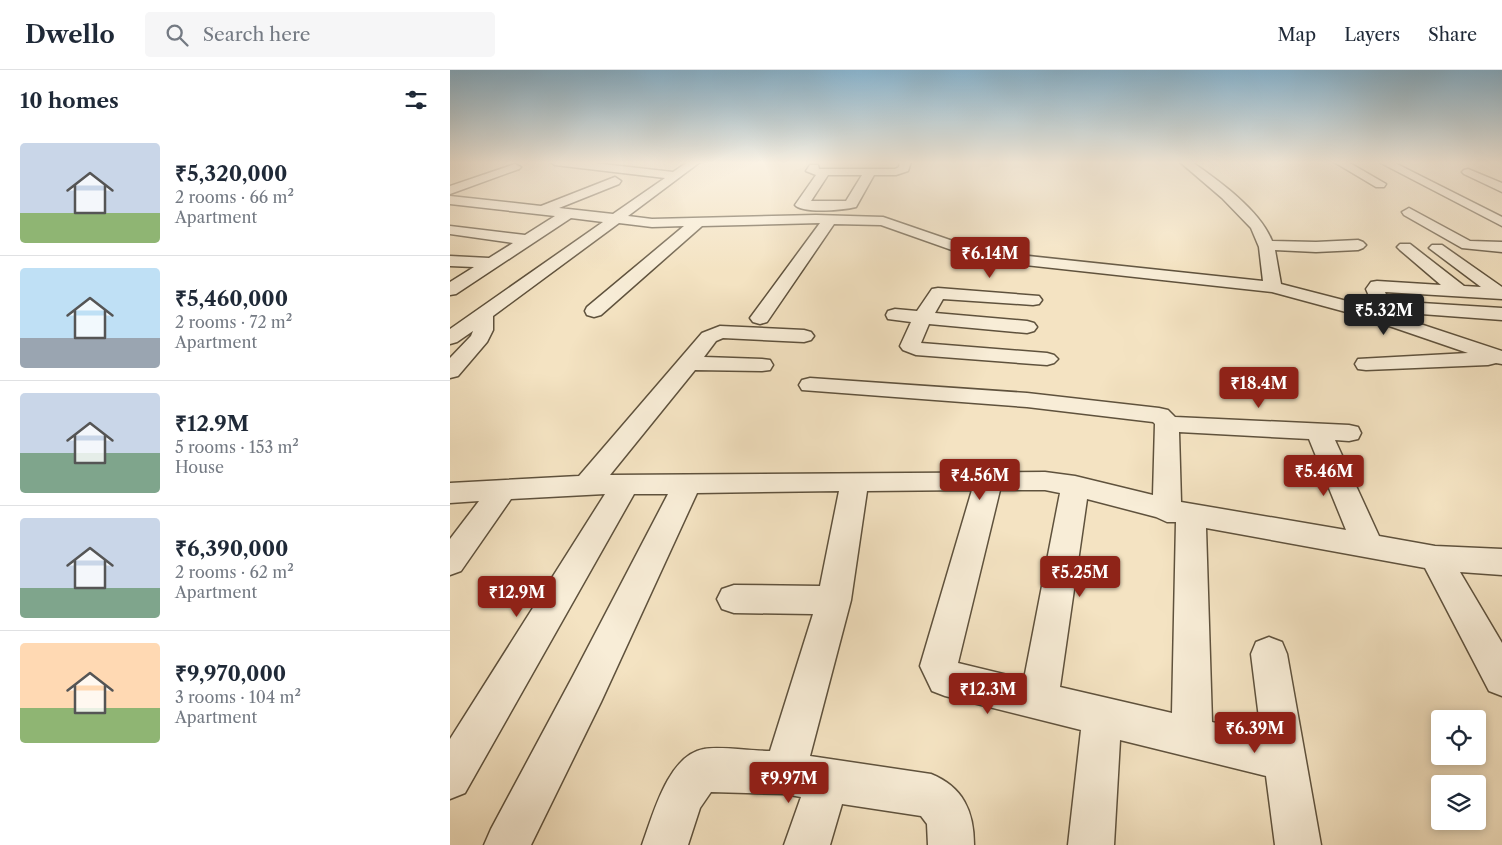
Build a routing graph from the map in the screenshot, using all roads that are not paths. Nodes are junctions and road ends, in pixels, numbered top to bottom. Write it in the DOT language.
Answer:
graph roads {
  1 [pos="572,198"];
  2 [pos="644,198"];
  3 [pos="804,198"];
  4 [pos="854,198"];
  5 [pos="1227,198"];
  6 [pos="1454,198"];
  7 [pos="1480,198"];
  8 [pos="450,200"];
  9 [pos="1459,201"];
  10 [pos="1493,204"];
  11 [pos="543,210"];
  12 [pos="1410,212"];
  13 [pos="568,213"];
  14 [pos="823,215"];
  15 [pos="616,218"];
  16 [pos="698,222"];
  17 [pos="1502,222"];
  18 [pos="454,233"];
  19 [pos="1478,233"];
  20 [pos="487,234"];
  21 [pos="528,240"];
  22 [pos="1265,245"];
  23 [pos="1358,245"];
  24 [pos="1405,247"];
  25 [pos="1437,248"];
  26 [pos="1499,248"];
  27 [pos="450,254"];
  28 [pos="980,255"];
  29 [pos="450,261"];
  30 [pos="1502,261"];
  31 [pos="1474,262"];
  32 [pos="492,263"];
  33 [pos="1036,280"];
  34 [pos="968,281"];
  35 [pos="1273,287"];
  36 [pos="450,291"];
  37 [pos="1460,292"];
  38 [pos="510,293"];
  39 [pos="1501,294"];
  40 [pos="594,311"];
  41 [pos="484,313"];
  42 [pos="1385,313"];
  43 [pos="1502,314"];
  44 [pos="895,315"];
  45 [pos="760,318"];
  46 [pos="922,318"];
  47 [pos="1027,327"];
  48 [pos="804,336"];
  49 [pos="450,338"];
  50 [pos="1020,357"];
  51 [pos="1502,358"];
  52 [pos="1048,359"];
  53 [pos="689,363"];
  54 [pos="1366,364"];
  55 [pos="762,365"];
  56 [pos="450,370"];
  57 [pos="810,385"];
  58 [pos="1167,424"];
  59 [pos="1319,433"];
  60 [pos="1349,433"];
  61 [pos="989,480"];
  62 [pos="854,483"];
  63 [pos="626,484"];
  64 [pos="687,484"];
  65 [pos="587,485"];
  66 [pos="1074,486"];
  67 [pos="503,490"];
  68 [pos="450,493"];
  69 [pos="1179,513"];
  70 [pos="1368,545"];
  71 [pos="1435,558"];
  72 [pos="450,562"];
  73 [pos="1502,562"];
  74 [pos="734,598"];
  75 [pos="834,600"];
  76 [pos="1269,654"];
  77 [pos="1502,678"];
  78 [pos="1038,701"];
  79 [pos="1102,716"];
  80 [pos="1192,738"];
  81 [pos="1284,760"];
  82 [pos="784,773"];
  83 [pos="450,778"];
  84 [pos="828,780"];
  85 [pos="507,845"];
  86 [pos="664,845"];
  87 [pos="807,845"];
  88 [pos="951,845"];
  89 [pos="1091,845"];
  90 [pos="1298,845"];
  1 -- 11 [label="street"];
  2 -- 15 [label="street"];
  3 -- 14 [label="street"];
  4 -- 14 [label="street"];
  5 -- 22 [label="street"];
  6 -- 9 [label="street"];
  7 -- 10 [label="street"];
  8 -- 11 [label="street"];
  9 -- 10 [label="street"];
  9 -- 17 [label="street"];
  11 -- 13 [label="street"];
  12 -- 26 [label="street"];
  13 -- 15 [label="street"];
  13 -- 21 [label="street"];
  14 -- 16 [label="street"];
  14 -- 28 [label="street"];
  14 -- 45 [label="street"];
  15 -- 16 [label="street"];
  15 -- 38 [label="street"];
  16 -- 40 [label="street"];
  18 -- 20 [label="street"];
  19 -- 26 [label="street"];
  20 -- 21 [label="street"];
  20 -- 27 [label="street"];
  21 -- 32 [label="street"];
  22 -- 23 [label="street"];
  22 -- 35 [label="street"];
  24 -- 37 [label="street"];
  25 -- 39 [label="street"];
  28 -- 33 [label="street"];
  28 -- 34 [label="street"];
  29 -- 32 [label="street"];
  30 -- 31 [label="street"];
  32 -- 36 [label="street"];
  33 -- 34 [label="street"];
  33 -- 35 [label="street"];
  33 -- 47 [label="street"];
  34 -- 46 [label="street"];
  35 -- 42 [label="street"];
  36 -- 38 [label="street"];
  37 -- 39 [label="street"];
  37 -- 42 [label="street"];
  38 -- 41 [label="street"];
  41 -- 49 [label="street"];
  41 -- 56 [label="street"];
  42 -- 43 [label="street"];
  42 -- 51 [label="street"];
  44 -- 46 [label="street"];
  46 -- 47 [label="street"];
  46 -- 50 [label="street"];
  47 -- 50 [label="street"];
  48 -- 53 [label="street"];
  50 -- 52 [label="street"];
  51 -- 54 [label="street"];
  53 -- 55 [label="street"];
  53 -- 65 [label="street"];
  57 -- 58 [label="street"];
  58 -- 59 [label="street"];
  58 -- 69 [label="street"];
  59 -- 60 [label="street"];
  59 -- 70 [label="street"];
  61 -- 62 [label="street"];
  61 -- 66 [label="street"];
  61 -- 78 [label="street"];
  62 -- 64 [label="street"];
  62 -- 75 [label="street"];
  63 -- 64 [label="street"];
  63 -- 65 [label="street"];
  63 -- 83 [label="street"];
  64 -- 85 [label="street"];
  65 -- 67 [label="street"];
  66 -- 69 [label="street"];
  66 -- 78 [label="street"];
  67 -- 68 [label="street"];
  67 -- 72 [label="street"];
  69 -- 70 [label="street"];
  69 -- 80 [label="street"];
  70 -- 71 [label="street"];
  71 -- 73 [label="street"];
  71 -- 77 [label="street"];
  74 -- 75 [label="street"];
  75 -- 82 [label="street"];
  76 -- 81 [label="street"];
  78 -- 79 [label="street"];
  79 -- 80 [label="street"];
  79 -- 89 [label="street"];
  80 -- 81 [label="street"];
  81 -- 90 [label="street"];
  82 -- 84 [label="street"];
  82 -- 86 [label="street"];
  84 -- 87 [label="street"];
  84 -- 88 [label="street"];
}
